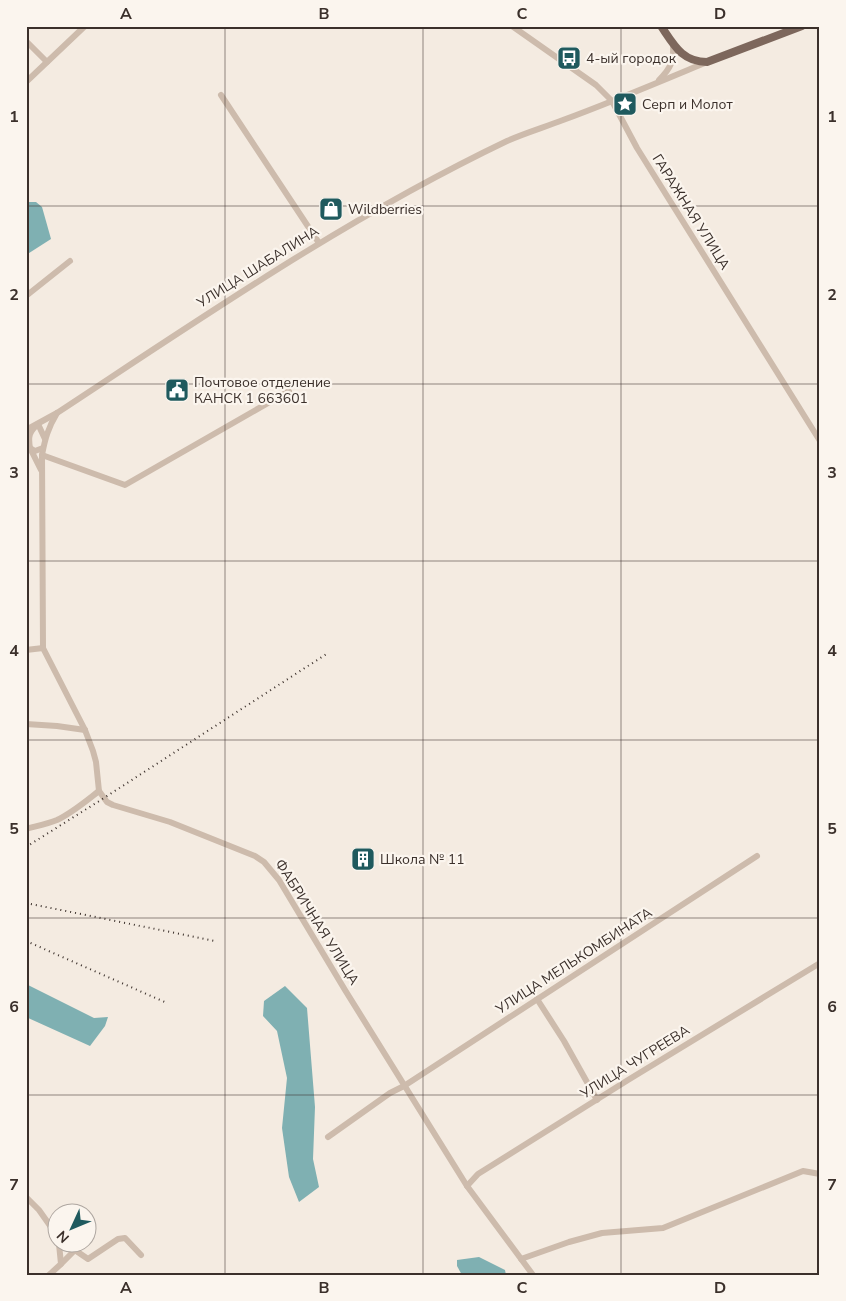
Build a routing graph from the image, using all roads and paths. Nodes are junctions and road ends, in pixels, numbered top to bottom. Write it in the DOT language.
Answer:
graph roads {
  1 [pos="85,26"];
  2 [pos="512,26"];
  3 [pos="661,26"];
  4 [pos="802,26"];
  5 [pos="26,41"];
  6 [pos="673,44"];
  7 [pos="47,62"];
  8 [pos="707,62"];
  9 [pos="26,82"];
  10 [pos="656,83"];
  11 [pos="220,95"];
  12 [pos="612,100"];
  13 [pos="319,243"];
  14 [pos="70,261"];
  15 [pos="26,296"];
  16 [pos="288,391"];
  17 [pos="57,413"];
  18 [pos="38,424"];
  19 [pos="26,430"];
  20 [pos="45,439"];
  21 [pos="820,441"];
  22 [pos="28,447"];
  23 [pos="43,452"];
  24 [pos="43,474"];
  25 [pos="44,648"];
  26 [pos="26,650"];
  27 [pos="26,724"];
  28 [pos="85,730"];
  29 [pos="99,791"];
  30 [pos="26,829"];
  31 [pos="756,856"];
  32 [pos="820,963"];
  33 [pos="537,999"];
  34 [pos="404,1086"];
  35 [pos="597,1100"];
  36 [pos="328,1137"];
  37 [pos="820,1174"];
  38 [pos="467,1186"];
  39 [pos="26,1197"];
  40 [pos="48,1223"];
  41 [pos="98,1253"];
  42 [pos="60,1254"];
  43 [pos="71,1254"];
  44 [pos="80,1254"];
  45 [pos="97,1254"];
  46 [pos="141,1255"];
  47 [pos="521,1259"];
  48 [pos="61,1264"];
  49 [pos="49,1275"];
  50 [pos="533,1275"];
  1 -- 7 [label="street"];
  2 -- 12 [label="street, ГАРАЖНАЯ УЛИЦА"];
  3 -- 6 [label="main road"];
  4 -- 8 [label="main road"];
  5 -- 7 [label="street"];
  6 -- 8 [label="main road"];
  6 -- 10 [label="street"];
  7 -- 9 [label="street"];
  8 -- 10 [label="street, УЛИЦА ШАБАЛИНА"];
  10 -- 12 [label="street, УЛИЦА ШАБАЛИНА"];
  11 -- 13 [label="street"];
  12 -- 13 [label="street, УЛИЦА ШАБАЛИНА"];
  12 -- 21 [label="street, ГАРАЖНАЯ УЛИЦА"];
  13 -- 17 [label="street, УЛИЦА ШАБАЛИНА"];
  14 -- 15 [label="street"];
  16 -- 23 [label="street"];
  17 -- 18 [label="street, УЛИЦА ШАБАЛИНА"];
  17 -- 20 [label="street"];
  18 -- 19 [label="street, УЛИЦА ШАБАЛИНА"];
  18 -- 20 [label="street"];
  18 -- 22 [label="street"];
  20 -- 23 [label="street"];
  22 -- 23 [label="street"];
  22 -- 24 [label="street"];
  23 -- 24 [label="street"];
  24 -- 25 [label="street"];
  25 -- 26 [label="street"];
  25 -- 28 [label="street"];
  27 -- 28 [label="street"];
  28 -- 29 [label="street"];
  29 -- 30 [label="street"];
  29 -- 34 [label="street, ФАБРИЧНАЯ УЛИЦА"];
  31 -- 33 [label="street, УЛИЦА МЕЛЬКОМБИНАТА"];
  32 -- 35 [label="street, УЛИЦА ЧУГРЕЕВА"];
  33 -- 34 [label="street, УЛИЦА МЕЛЬКОМБИНАТА"];
  33 -- 35 [label="street"];
  34 -- 36 [label="street, УЛИЦА МЕЛЬКОМБИНАТА"];
  34 -- 38 [label="street, ФАБРИЧНАЯ УЛИЦА"];
  35 -- 38 [label="street, УЛИЦА ЧУГРЕЕВА"];
  37 -- 47 [label="street"];
  38 -- 47 [label="street, ФАБРИЧНАЯ УЛИЦА"];
  39 -- 40 [label="street"];
  41 -- 46 [label="street"];
  42 -- 48 [label="street"];
  43 -- 48 [label="street"];
  44 -- 45 [label="street"];
  47 -- 50 [label="street, ФАБРИЧНАЯ УЛИЦА"];
  48 -- 49 [label="street"];
}
